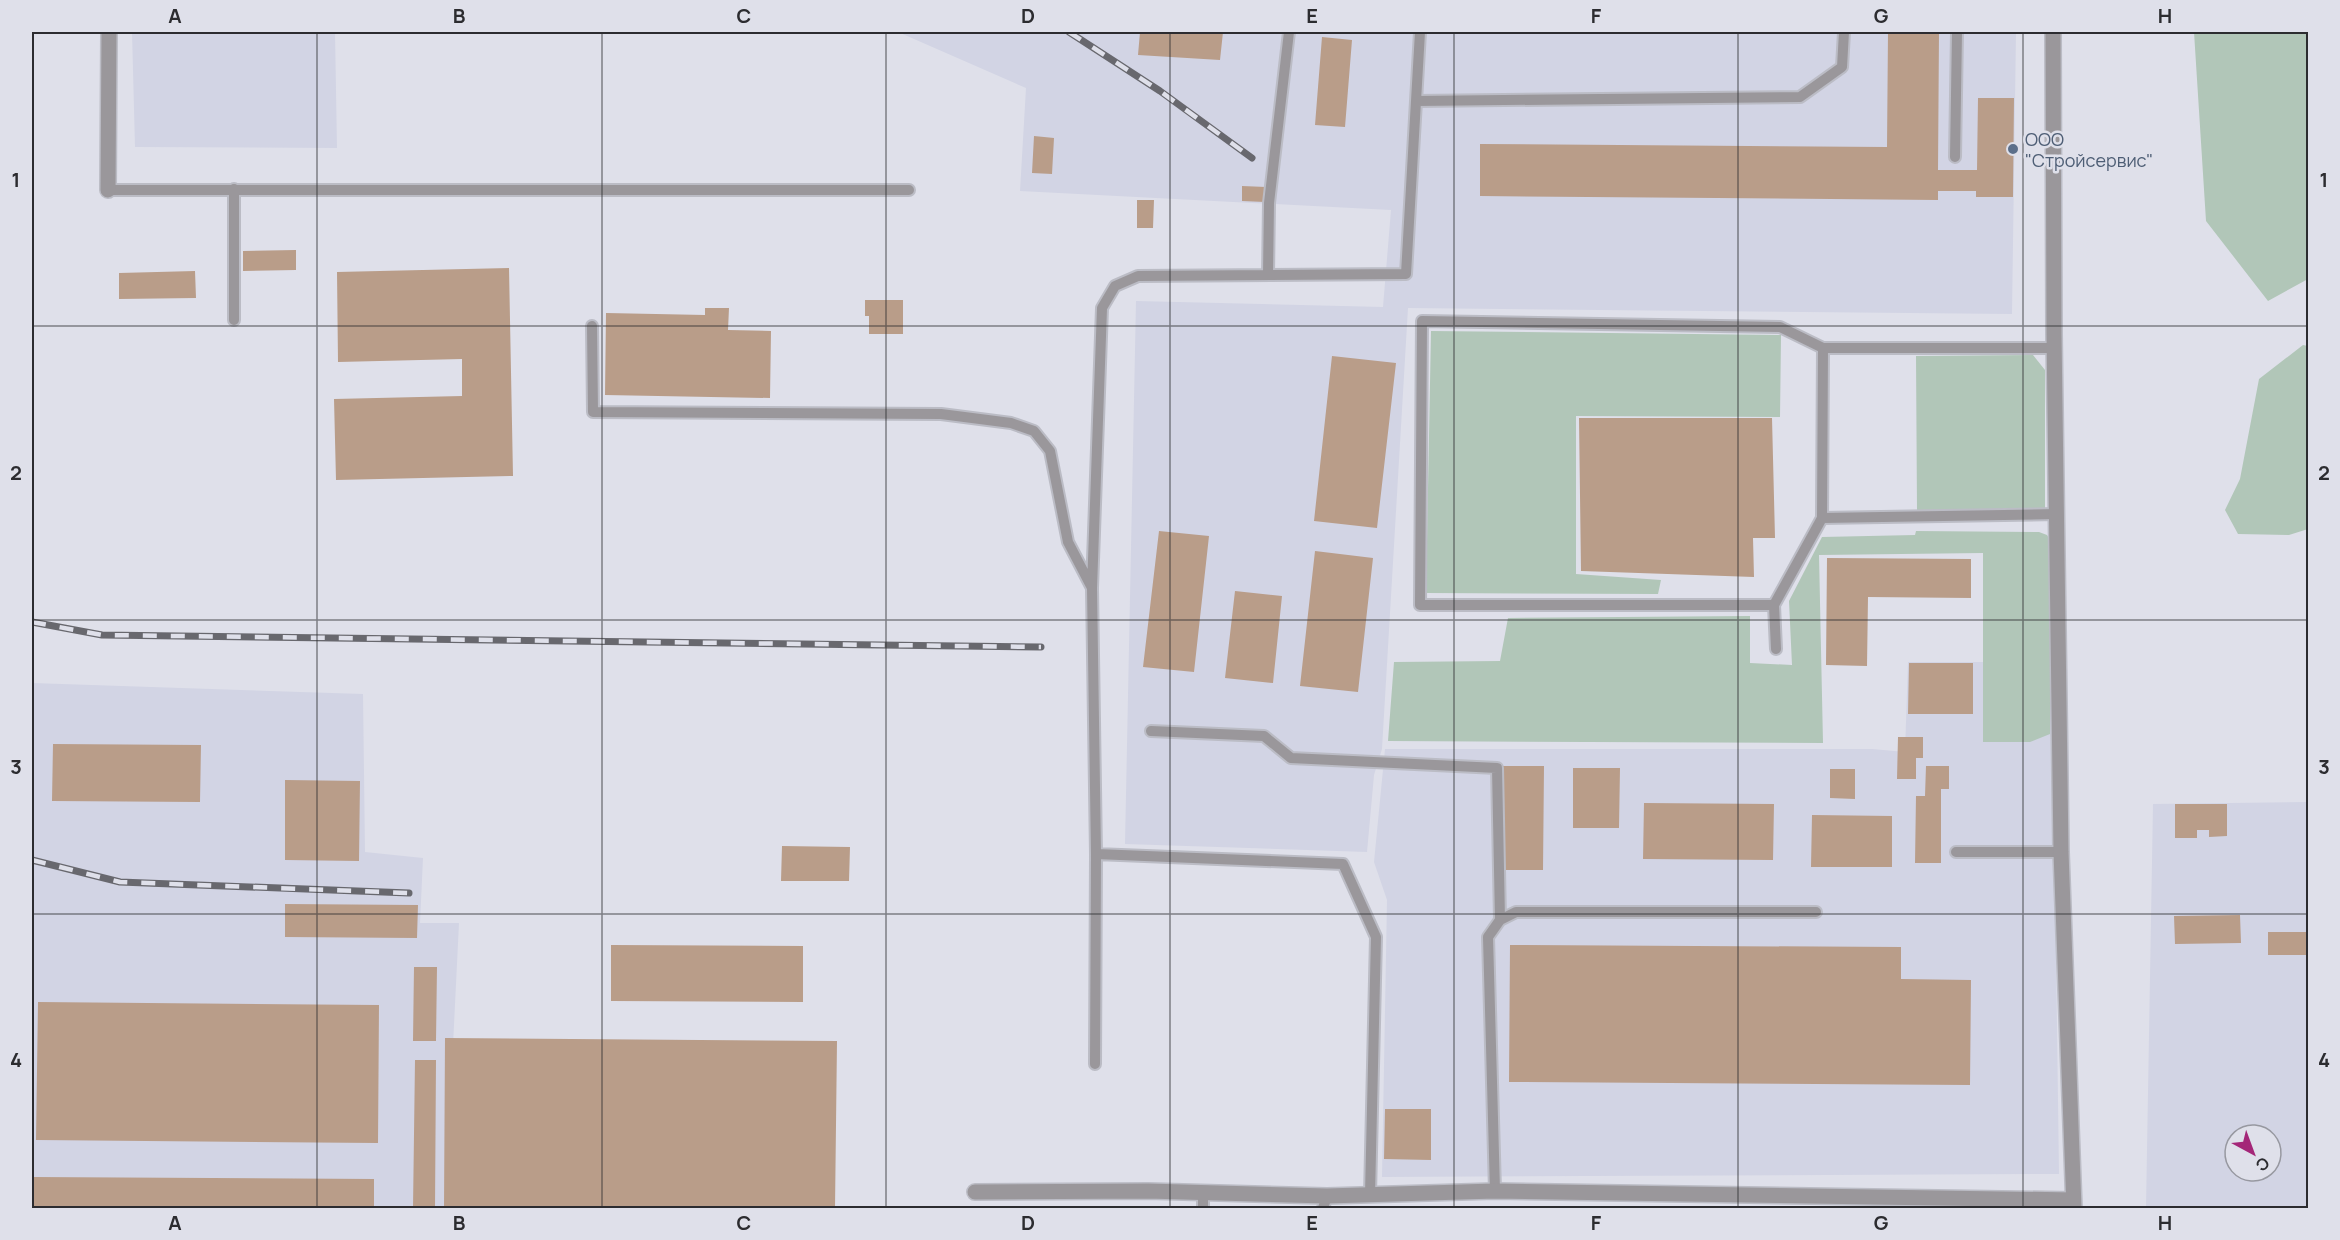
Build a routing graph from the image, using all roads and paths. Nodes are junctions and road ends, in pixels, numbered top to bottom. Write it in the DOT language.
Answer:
graph roads {
  1 [pos="109,32"];
  2 [pos="1289,32"];
  3 [pos="1420,32"];
  4 [pos="1845,32"];
  5 [pos="1957,32"];
  6 [pos="2053,32"];
  7 [pos="1416,101"];
  8 [pos="1955,157"];
  9 [pos="234,189"];
  10 [pos="108,190"];
  11 [pos="909,190"];
  12 [pos="1268,275"];
  13 [pos="234,320"];
  14 [pos="592,326"];
  15 [pos="1823,348"];
  16 [pos="2054,348"];
  17 [pos="2056,514"];
  18 [pos="1822,518"];
  19 [pos="1092,588"];
  20 [pos="1774,605"];
  21 [pos="1776,649"];
  22 [pos="1151,731"];
  23 [pos="1956,852"];
  24 [pos="2061,852"];
  25 [pos="1096,854"];
  26 [pos="1816,912"];
  27 [pos="1500,920"];
  28 [pos="1095,1064"];
  29 [pos="1495,1191"];
  30 [pos="975,1192"];
  31 [pos="1203,1192"];
  32 [pos="1370,1195"];
  33 [pos="1325,1202"];
  34 [pos="2074,1204"];
  35 [pos="1203,1209"];
  1 -- 10 [label="street"];
  2 -- 12 [label="lane"];
  3 -- 7 [label="lane"];
  4 -- 7 [label="lane"];
  5 -- 8 [label="lane"];
  6 -- 16 [label="street"];
  7 -- 12 [label="lane"];
  9 -- 10 [label="lane"];
  9 -- 11 [label="lane"];
  9 -- 13 [label="lane"];
  12 -- 19 [label="lane"];
  14 -- 19 [label="lane"];
  15 -- 16 [label="lane"];
  15 -- 18 [label="lane"];
  15 -- 20 [label="lane"];
  16 -- 17 [label="street"];
  17 -- 18 [label="lane"];
  17 -- 24 [label="street"];
  18 -- 20 [label="lane"];
  19 -- 25 [label="lane"];
  20 -- 21 [label="lane"];
  22 -- 27 [label="lane"];
  23 -- 24 [label="lane"];
  24 -- 34 [label="street"];
  25 -- 28 [label="lane"];
  25 -- 32 [label="lane"];
  26 -- 27 [label="lane"];
  27 -- 29 [label="lane"];
  29 -- 32 [label="street"];
  29 -- 34 [label="street"];
  30 -- 31 [label="street"];
  31 -- 33 [label="street"];
  31 -- 35 [label="lane"];
  32 -- 33 [label="street"];
}
